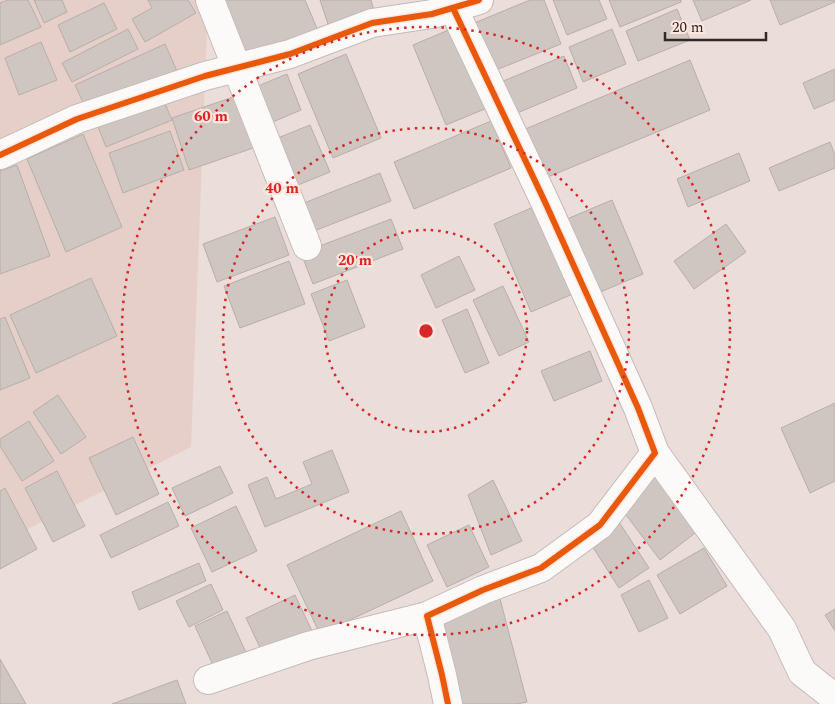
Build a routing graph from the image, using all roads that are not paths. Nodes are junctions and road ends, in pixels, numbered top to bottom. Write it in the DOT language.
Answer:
graph roads {
  1 [pos="210,0"];
  2 [pos="480,0"];
  3 [pos="453,8"];
  4 [pos="237,67"];
  5 [pos="0,155"];
  6 [pos="307,246"];
  7 [pos="655,453"];
  8 [pos="428,616"];
  9 [pos="208,680"];
  10 [pos="835,698"];
  11 [pos="448,704"];
  1 -- 4 [label="street"];
  2 -- 3 [label="street"];
  3 -- 4 [label="street"];
  3 -- 7 [label="street"];
  4 -- 5 [label="street"];
  4 -- 6 [label="street"];
  7 -- 8 [label="street"];
  7 -- 10 [label="street"];
  8 -- 9 [label="street"];
  8 -- 11 [label="street"];
}
